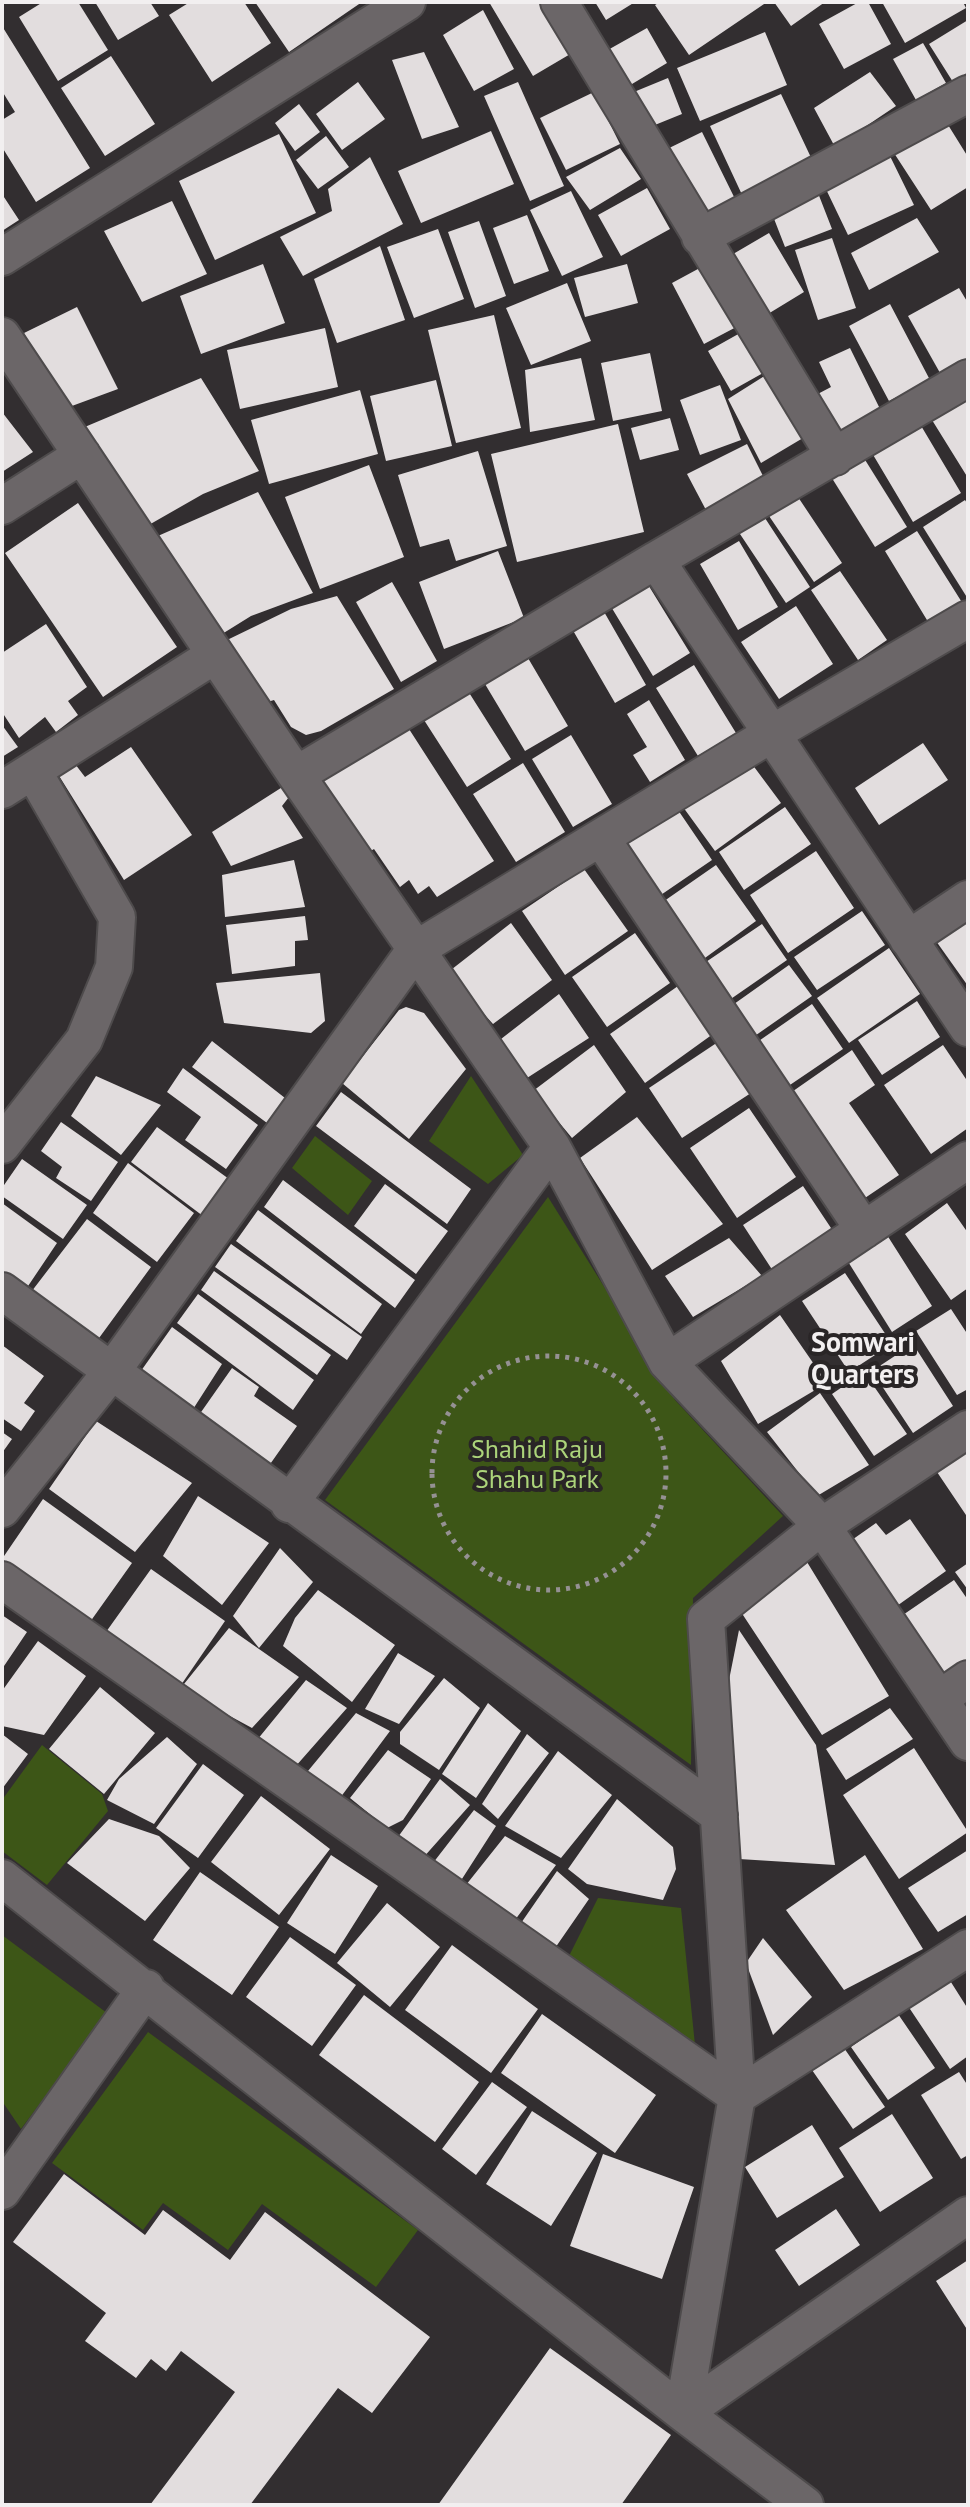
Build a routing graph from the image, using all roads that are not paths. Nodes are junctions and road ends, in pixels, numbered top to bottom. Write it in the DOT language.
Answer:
graph roads {
  1 [pos="407,2"];
  2 [pos="559,2"];
  3 [pos="968,94"];
  4 [pos="700,237"];
  5 [pos="2,257"];
  6 [pos="2,336"];
  7 [pos="968,378"];
  8 [pos="82,455"];
  9 [pos="835,457"];
  10 [pos="2,506"];
  11 [pos="656,560"];
  12 [pos="968,619"];
  13 [pos="215,655"];
  14 [pos="773,733"];
  15 [pos="33,771"];
  16 [pos="296,775"];
  17 [pos="2,790"];
  18 [pos="601,838"];
  19 [pos="968,899"];
  20 [pos="908,939"];
  21 [pos="415,950"];
  22 [pos="968,1028"];
  23 [pos="2,1145"];
  24 [pos="552,1147"];
  25 [pos="968,1160"];
  26 [pos="864,1230"];
  27 [pos="2,1291"];
  28 [pos="667,1362"];
  29 [pos="112,1371"];
  30 [pos="968,1429"];
  31 [pos="289,1504"];
  32 [pos="2,1509"];
  33 [pos="822,1526"];
  34 [pos="2,1580"];
  35 [pos="968,1679"];
  36 [pos="939,1699"];
  37 [pos="968,1742"];
  38 [pos="719,1815"];
  39 [pos="2,1878"];
  40 [pos="968,1948"];
  41 [pos="146,1988"];
  42 [pos="737,2096"];
  43 [pos="2,2191"];
  44 [pos="968,2215"];
  45 [pos="683,2413"];
  46 [pos="805,2505"];
  1 -- 5 [label="street"];
  2 -- 4 [label="street"];
  3 -- 4 [label="street"];
  4 -- 9 [label="street"];
  6 -- 8 [label="street"];
  7 -- 9 [label="street"];
  8 -- 10 [label="street"];
  8 -- 13 [label="street"];
  9 -- 11 [label="street"];
  11 -- 14 [label="street"];
  11 -- 16 [label="street"];
  12 -- 14 [label="street"];
  13 -- 15 [label="street"];
  13 -- 16 [label="street"];
  14 -- 18 [label="street"];
  14 -- 20 [label="street"];
  15 -- 17 [label="street"];
  15 -- 23 [label="street"];
  16 -- 21 [label="street"];
  18 -- 21 [label="street"];
  18 -- 26 [label="street"];
  19 -- 20 [label="street"];
  20 -- 22 [label="street"];
  21 -- 24 [label="street"];
  21 -- 29 [label="street"];
  24 -- 28 [label="street"];
  24 -- 31 [label="street"];
  25 -- 26 [label="street"];
  26 -- 28 [label="street"];
  27 -- 29 [label="street"];
  28 -- 33 [label="street"];
  29 -- 31 [label="street"];
  29 -- 32 [label="street"];
  30 -- 33 [label="street"];
  31 -- 38 [label="street"];
  33 -- 36 [label="street"];
  33 -- 38 [label="street"];
  34 -- 42 [label="street"];
  35 -- 36 [label="street"];
  36 -- 37 [label="street"];
  38 -- 42 [label="street"];
  39 -- 41 [label="street"];
  40 -- 42 [label="street"];
  41 -- 43 [label="street"];
  41 -- 45 [label="street"];
  42 -- 45 [label="street"];
  44 -- 45 [label="street"];
  45 -- 46 [label="street"];
}
